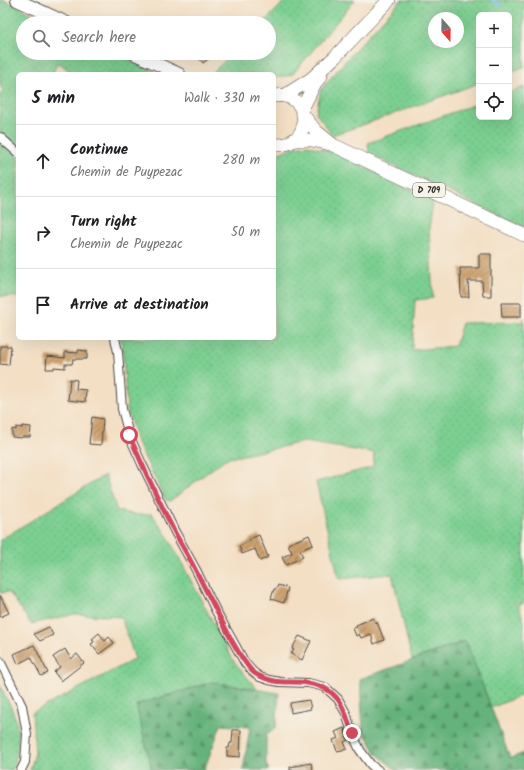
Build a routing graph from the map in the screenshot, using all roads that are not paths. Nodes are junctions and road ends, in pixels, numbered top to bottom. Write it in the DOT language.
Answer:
graph roads {
  1 [pos="17,0"];
  2 [pos="389,0"];
  3 [pos="52,16"];
  4 [pos="335,57"];
  5 [pos="148,60"];
  6 [pos="175,72"];
  7 [pos="279,96"];
  8 [pos="303,113"];
  9 [pos="0,137"];
  10 [pos="293,140"];
  11 [pos="276,145"];
  12 [pos="334,145"];
  13 [pos="16,151"];
  14 [pos="524,235"];
  15 [pos="115,340"];
  16 [pos="0,661"];
  17 [pos="22,770"];
  18 [pos="378,770"];
  1 -- 3 [label="main road"];
  2 -- 4 [label="main road"];
  4 -- 7 [label="main road"];
  4 -- 8 [label="main road"];
  5 -- 6 [label="main road"];
  7 -- 8 [label="main road"];
  8 -- 10 [label="main road"];
  8 -- 12 [label="main road, D 709"];
  9 -- 13 [label="street"];
  10 -- 11 [label="main road"];
  10 -- 12 [label="main road, D 709"];
  12 -- 14 [label="main road, D 709"];
  15 -- 18 [label="street"];
  16 -- 17 [label="street"];
}
